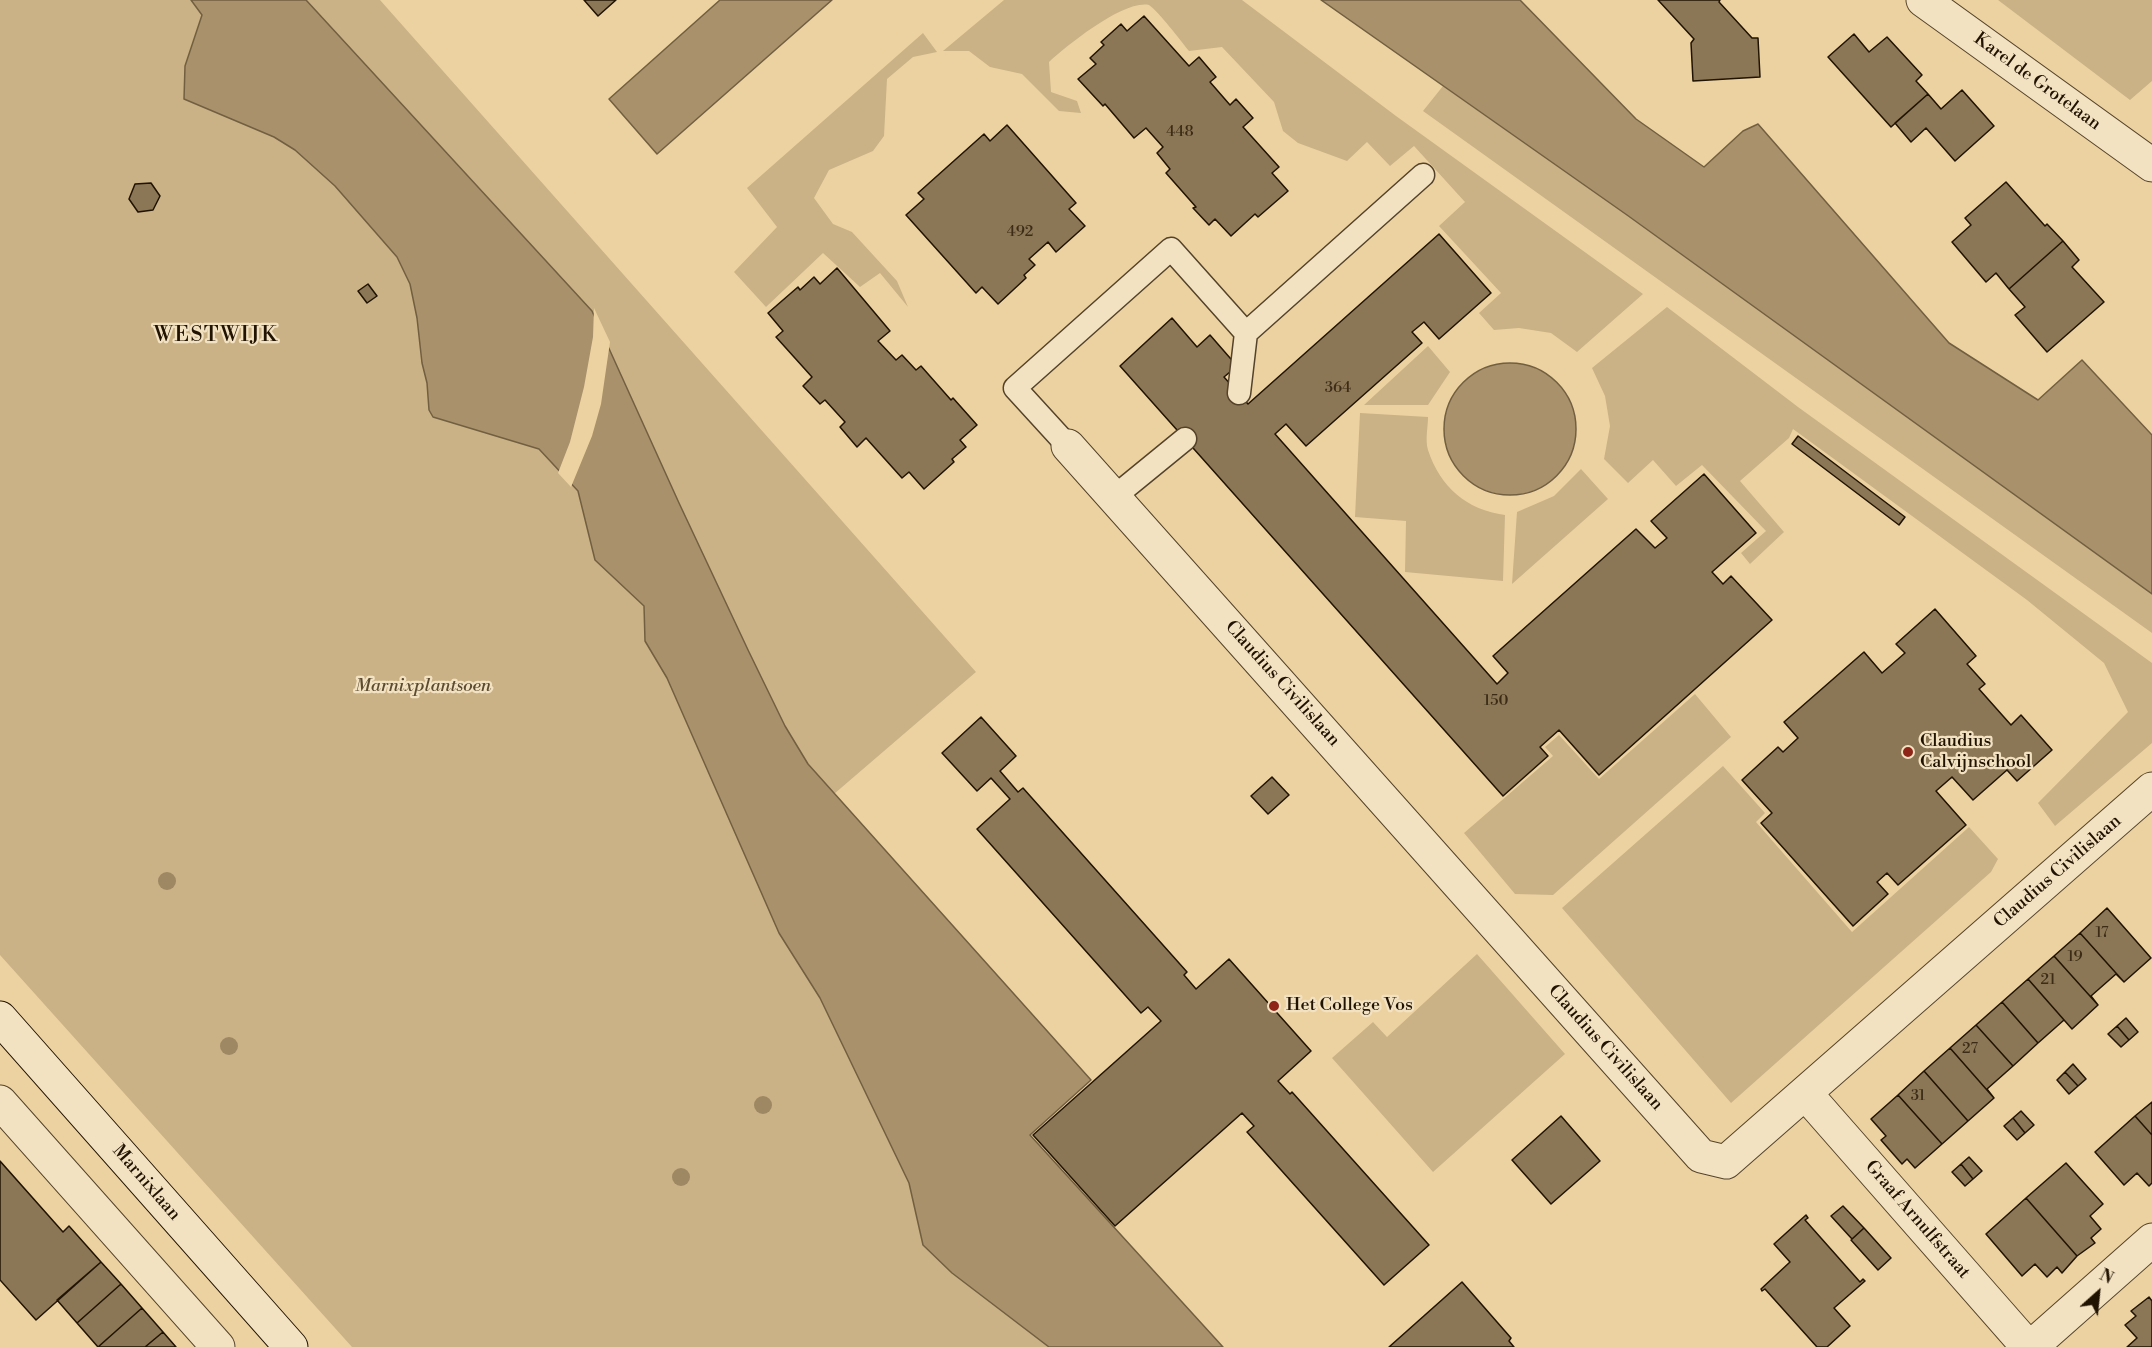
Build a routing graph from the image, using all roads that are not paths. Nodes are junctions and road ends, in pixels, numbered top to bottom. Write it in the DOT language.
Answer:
graph roads {
  1 [pos="1923,0"];
  2 [pos="2152,165"];
  3 [pos="1423,175"];
  4 [pos="1246,333"];
  5 [pos="1239,393"];
  6 [pos="1185,439"];
  7 [pos="1068,446"];
  8 [pos="1114,497"];
  9 [pos="2152,789"];
  10 [pos="0,1018"];
  11 [pos="1806,1094"];
  12 [pos="0,1102"];
  13 [pos="2152,1240"];
  14 [pos="218,1347"];
  15 [pos="291,1347"];
  16 [pos="2030,1347"];
  1 -- 2 [label="street, Karel de Grotelaan"];
  3 -- 4 [label="lane"];
  4 -- 5 [label="lane"];
  4 -- 7 [label="lane, Claudius Civilislaan"];
  6 -- 8 [label="lane"];
  7 -- 8 [label="street, Claudius Civilislaan"];
  8 -- 11 [label="street, Claudius Civilislaan"];
  9 -- 11 [label="street, Claudius Civilislaan"];
  10 -- 15 [label="street, Marnixlaan"];
  11 -- 16 [label="street, Graaf Arnulfstraat"];
  12 -- 14 [label="street"];
  13 -- 16 [label="street, Graaf Arnulfstraat"];
}
